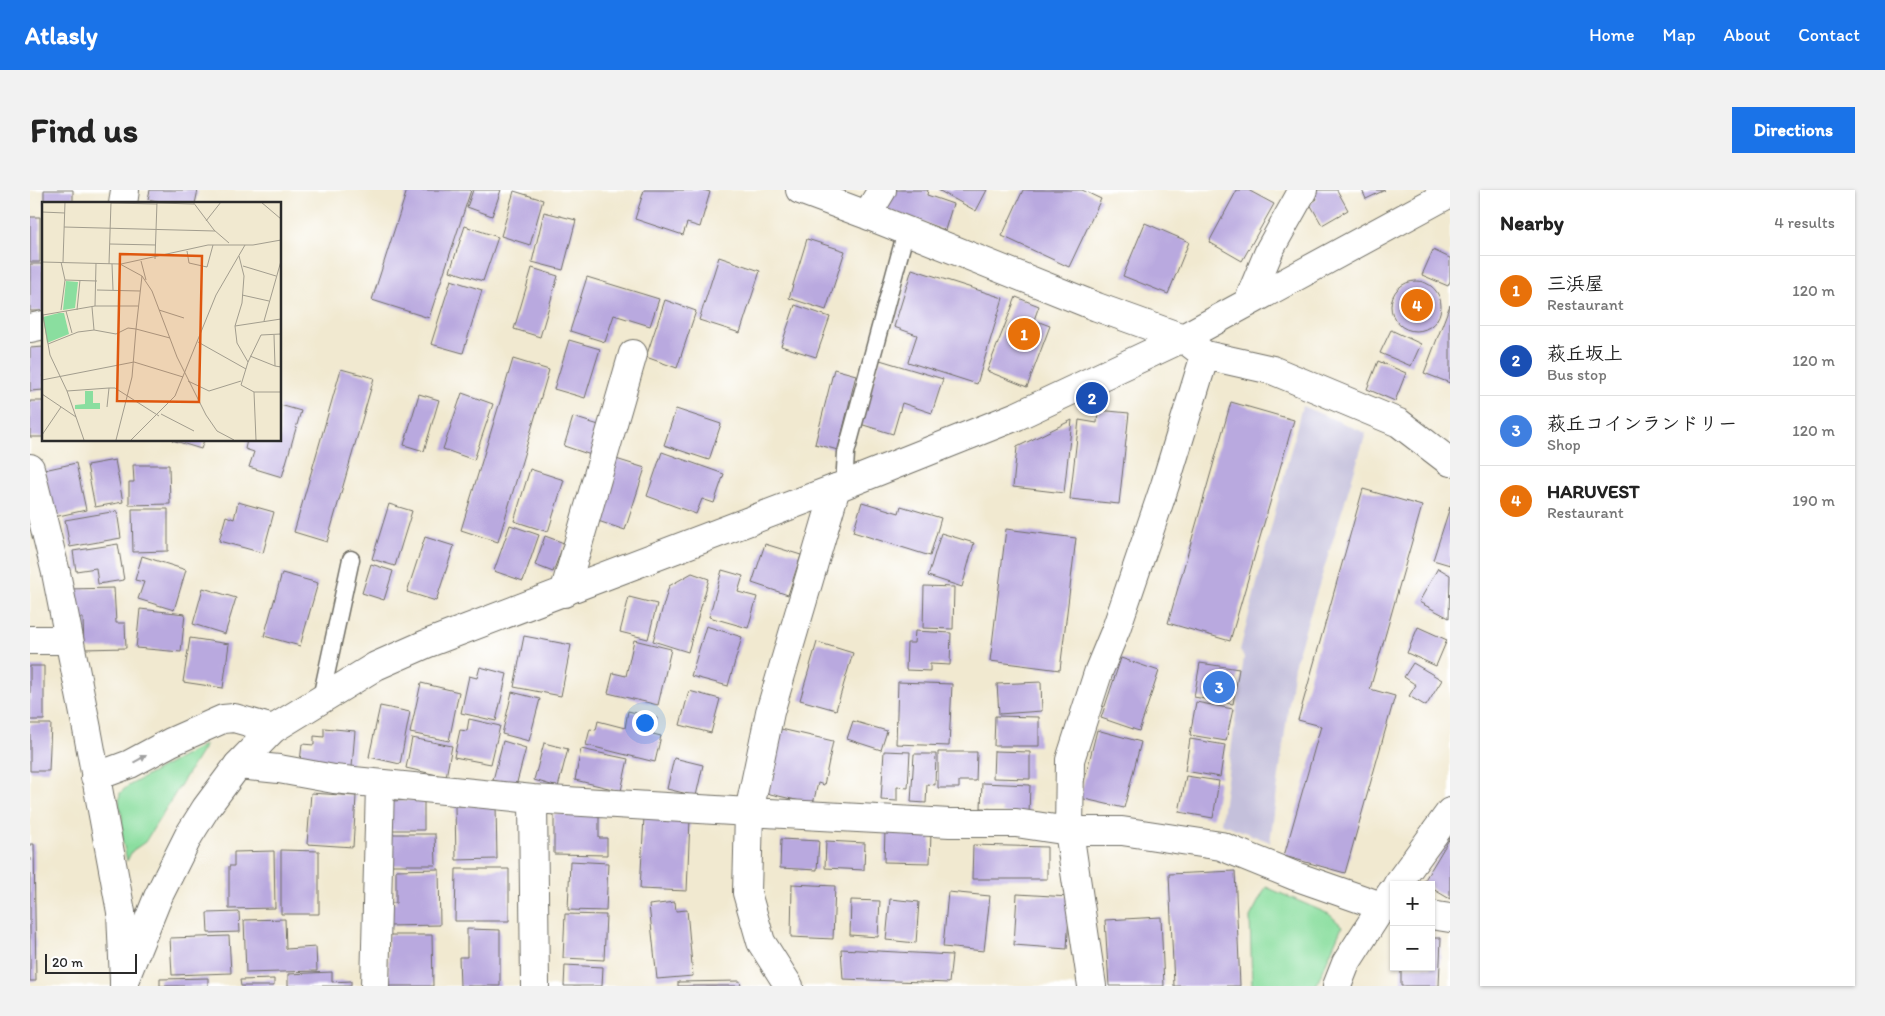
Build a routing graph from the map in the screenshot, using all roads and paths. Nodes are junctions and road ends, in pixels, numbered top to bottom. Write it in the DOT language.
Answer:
graph roads {
  1 [pos="800,190"];
  2 [pos="882,190"];
  3 [pos="1303,190"];
  4 [pos="1450,193"];
  5 [pos="867,214"];
  6 [pos="906,231"];
  7 [pos="1248,302"];
  8 [pos="1183,338"];
  9 [pos="633,354"];
  10 [pos="1205,354"];
  11 [pos="1450,462"];
  12 [pos="30,468"];
  13 [pos="840,486"];
  14 [pos="351,559"];
  15 [pos="564,593"];
  16 [pos="30,640"];
  17 [pos="68,640"];
  18 [pos="321,698"];
  19 [pos="273,729"];
  20 [pos="238,765"];
  21 [pos="95,777"];
  22 [pos="380,784"];
  23 [pos="533,799"];
  24 [pos="749,812"];
  25 [pos="1450,812"];
  26 [pos="1069,831"];
  27 [pos="1403,881"];
  28 [pos="158,897"];
  29 [pos="1390,897"];
  30 [pos="1390,900"];
  31 [pos="121,912"];
  32 [pos="1435,915"];
  33 [pos="1450,918"];
  34 [pos="124,983"];
  35 [pos="375,986"];
  36 [pos="535,986"];
  37 [pos="789,986"];
  38 [pos="1092,986"];
  39 [pos="1337,986"];
  1 -- 5 [label="street"];
  2 -- 5 [label="street"];
  3 -- 7 [label="street"];
  4 -- 7 [label="street"];
  5 -- 6 [label="street"];
  6 -- 8 [label="street"];
  6 -- 13 [label="lane"];
  7 -- 8 [label="street"];
  8 -- 10 [label="street"];
  8 -- 13 [label="street"];
  9 -- 15 [label="street"];
  10 -- 11 [label="street"];
  10 -- 26 [label="street"];
  12 -- 17 [label="street"];
  13 -- 15 [label="street"];
  13 -- 24 [label="street"];
  14 -- 18 [label="lane"];
  15 -- 18 [label="street"];
  16 -- 17 [label="street"];
  17 -- 21 [label="street"];
  18 -- 19 [label="street"];
  19 -- 20 [label="street"];
  21 -- 19 [label="street, one-way"];
  20 -- 22 [label="street"];
  20 -- 28 [label="street"];
  21 -- 31 [label="street"];
  22 -- 23 [label="street"];
  22 -- 35 [label="street"];
  23 -- 24 [label="street"];
  23 -- 36 [label="street"];
  24 -- 26 [label="street"];
  24 -- 37 [label="street"];
  25 -- 27 [label="street"];
  26 -- 29 [label="street"];
  26 -- 38 [label="street"];
  28 -- 31 [label="street"];
  28 -- 34 [label="street"];
  30 -- 39 [label="street"];
  31 -- 34 [label="street"];
  32 -- 33 [label="street"];
}
